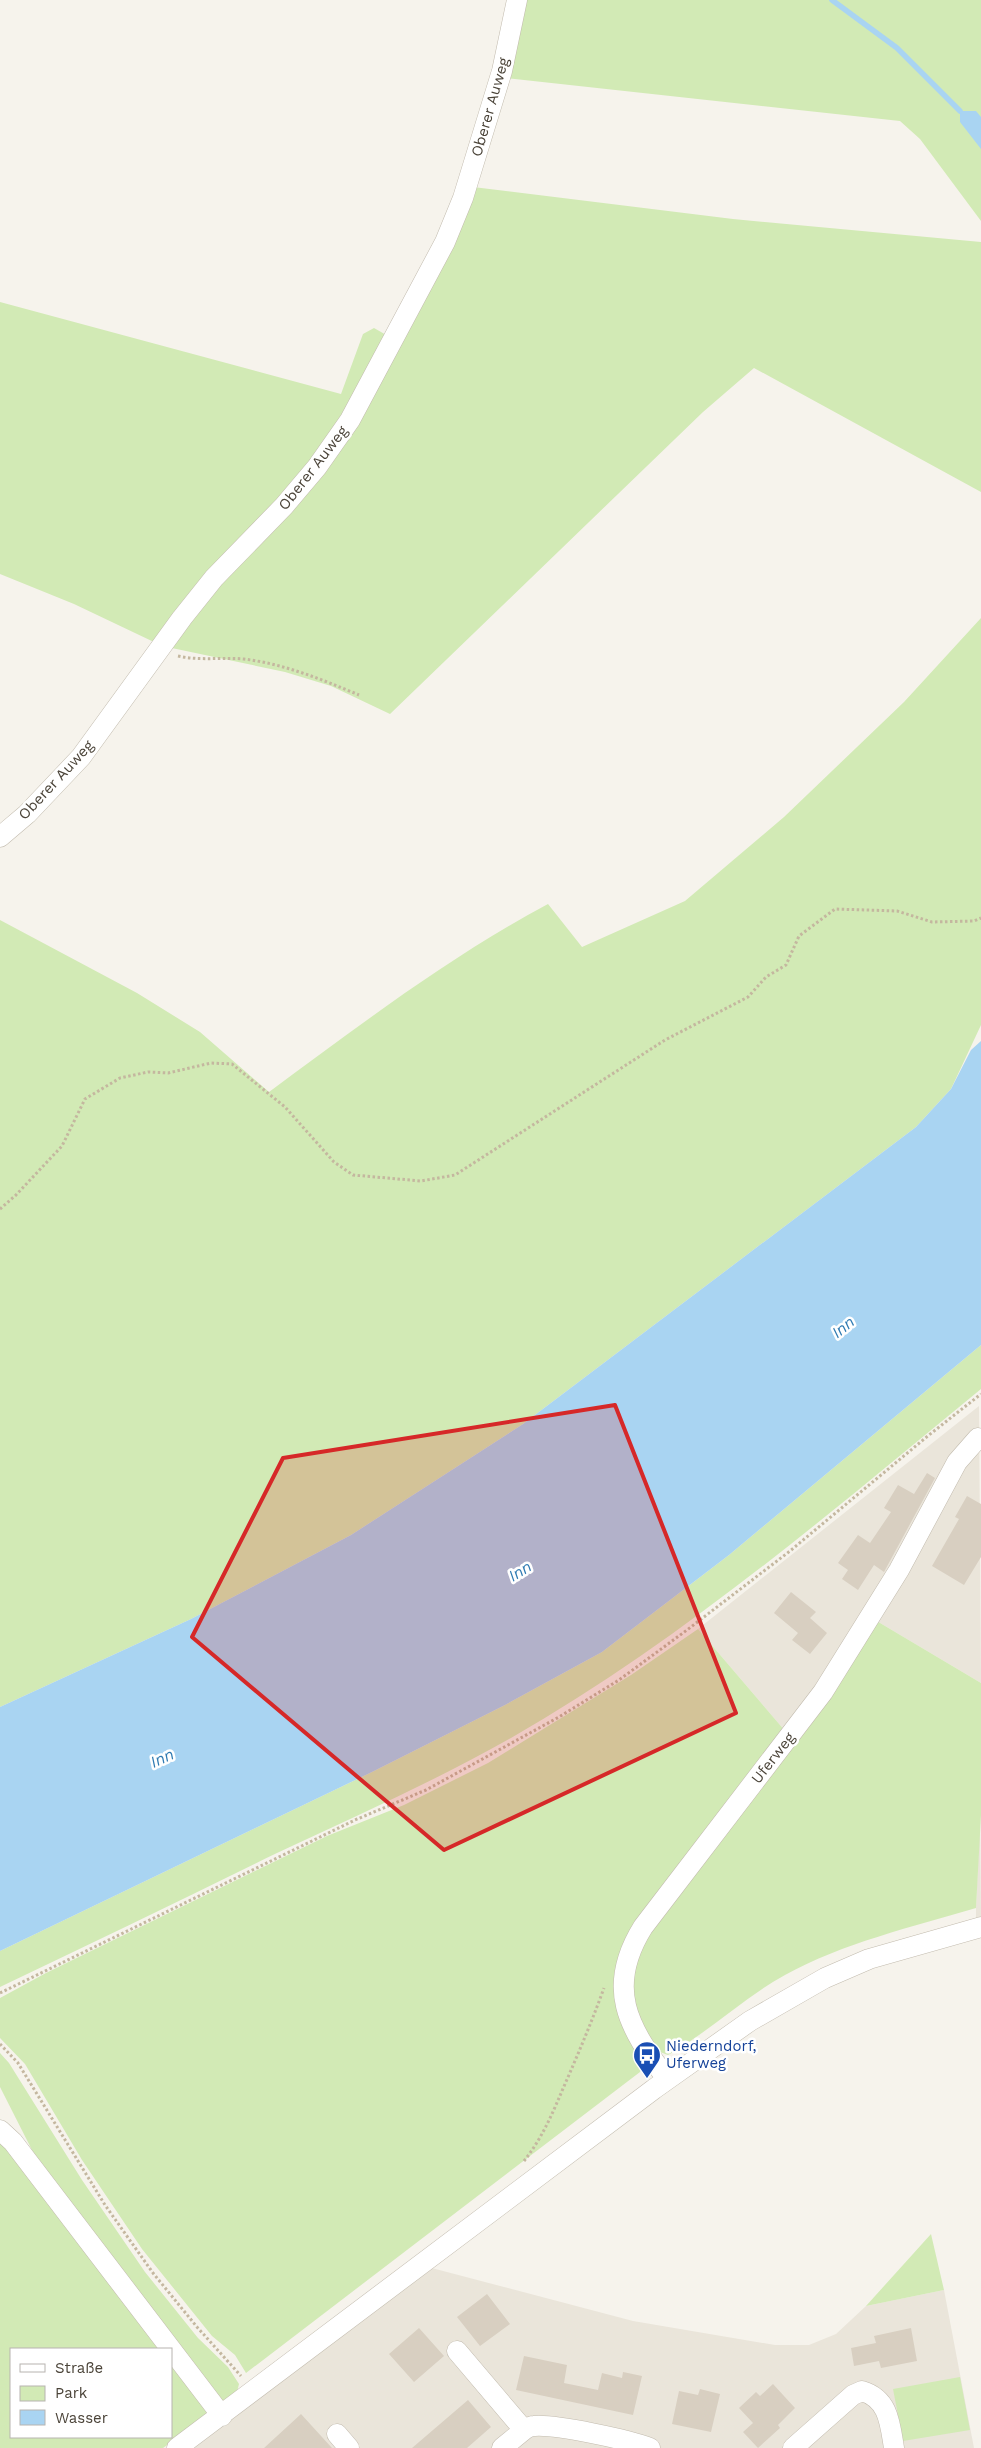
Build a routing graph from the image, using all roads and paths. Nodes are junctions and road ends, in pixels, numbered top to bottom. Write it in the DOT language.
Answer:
graph roads {
  1 [pos="517,0"];
  2 [pos="157,651"];
  3 [pos="359,695"];
  4 [pos="0,837"];
  5 [pos="981,918"];
  6 [pos="0,1209"];
  7 [pos="981,1394"];
  8 [pos="978,1438"];
  9 [pos="981,1927"];
  10 [pos="606,1982"];
  11 [pos="0,1993"];
  12 [pos="0,2044"];
  13 [pos="667,2079"];
  14 [pos="0,2130"];
  15 [pos="519,2167"];
  16 [pos="170,2348"];
  17 [pos="172,2350"];
  18 [pos="457,2352"];
  19 [pos="254,2392"];
  20 [pos="222,2416"];
  21 [pos="524,2430"];
  22 [pos="177,2448"];
  23 [pos="502,2448"];
  24 [pos="650,2448"];
  25 [pos="793,2448"];
  26 [pos="894,2448"];
  1 -- 2 [label="street, Oberer Auweg"];
  2 -- 3 [label="path"];
  2 -- 4 [label="street, Oberer Auweg"];
  5 -- 6 [label="path"];
  7 -- 11 [label="path"];
  8 -- 13 [label="street, Uferweg"];
  9 -- 13 [label="street"];
  10 -- 15 [label="path"];
  12 -- 19 [label="path"];
  13 -- 19 [label="street"];
  14 -- 16 [label="street"];
  17 -- 20 [label="street"];
  18 -- 21 [label="street"];
  19 -- 20 [label="street"];
  20 -- 22 [label="street"];
  21 -- 23 [label="street"];
  21 -- 24 [label="street"];
  25 -- 26 [label="street"];
}
